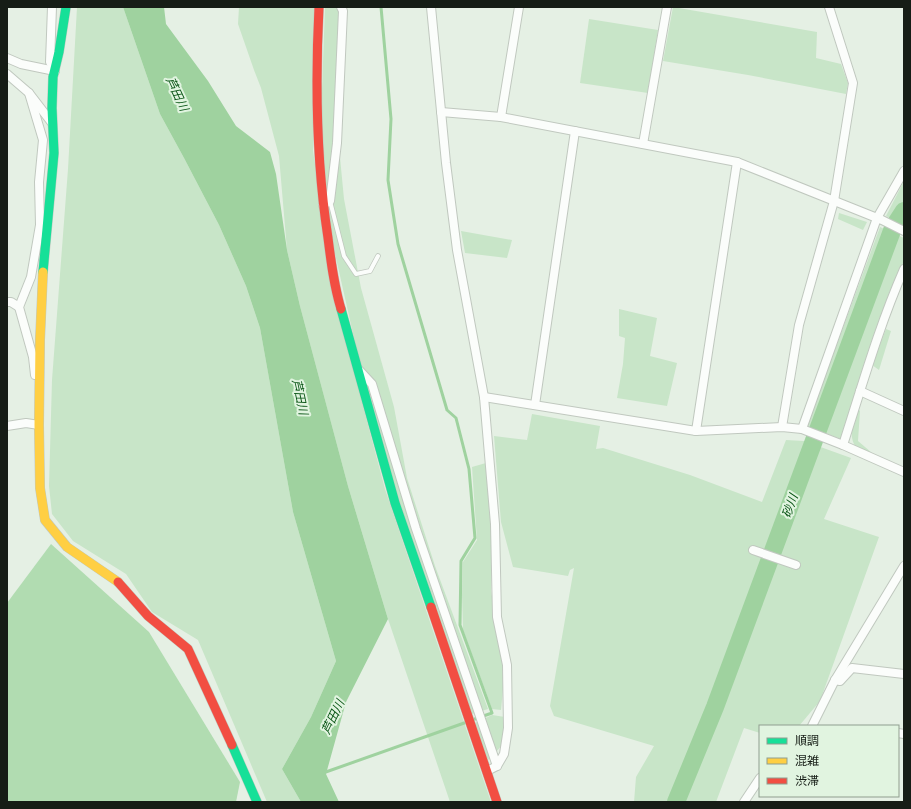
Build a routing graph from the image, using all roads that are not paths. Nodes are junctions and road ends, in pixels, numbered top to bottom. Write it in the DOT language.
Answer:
graph roads {
  1 [pos="52,7"];
  2 [pos="66,7"];
  3 [pos="319,7"];
  4 [pos="341,7"];
  5 [pos="431,7"];
  6 [pos="519,7"];
  7 [pos="667,7"];
  8 [pos="829,7"];
  9 [pos="7,58"];
  10 [pos="7,74"];
  11 [pos="54,74"];
  12 [pos="28,93"];
  13 [pos="441,112"];
  14 [pos="501,117"];
  15 [pos="52,123"];
  16 [pos="575,131"];
  17 [pos="643,144"];
  18 [pos="737,162"];
  19 [pos="904,171"];
  20 [pos="834,201"];
  21 [pos="326,203"];
  22 [pos="879,219"];
  23 [pos="43,225"];
  24 [pos="904,231"];
  25 [pos="378,256"];
  26 [pos="904,269"];
  27 [pos="7,302"];
  28 [pos="19,307"];
  29 [pos="356,367"];
  30 [pos="39,377"];
  31 [pos="860,391"];
  32 [pos="484,397"];
  33 [pos="535,406"];
  34 [pos="904,411"];
  35 [pos="39,425"];
  36 [pos="7,426"];
  37 [pos="782,427"];
  38 [pos="802,429"];
  39 [pos="696,431"];
  40 [pos="843,445"];
  41 [pos="904,472"];
  42 [pos="753,550"];
  43 [pos="796,565"];
  44 [pos="904,566"];
  45 [pos="904,674"];
  46 [pos="835,680"];
  47 [pos="815,725"];
  48 [pos="496,766"];
  49 [pos="487,771"];
  50 [pos="759,780"];
  51 [pos="257,802"];
  52 [pos="497,802"];
  53 [pos="744,802"];
  1 -- 11 [label="street"];
  2 -- 11 [label="street"];
  3 -- 21 [label="street"];
  4 -- 21 [label="street"];
  5 -- 13 [label="street"];
  6 -- 14 [label="street"];
  7 -- 17 [label="street"];
  8 -- 20 [label="street"];
  9 -- 11 [label="street"];
  10 -- 12 [label="street"];
  11 -- 15 [label="street"];
  12 -- 15 [label="street"];
  12 -- 23 [label="street"];
  13 -- 14 [label="street"];
  13 -- 32 [label="street"];
  14 -- 16 [label="street"];
  15 -- 23 [label="street"];
  16 -- 17 [label="street"];
  16 -- 33 [label="street"];
  17 -- 18 [label="street"];
  18 -- 20 [label="street"];
  18 -- 39 [label="street"];
  19 -- 22 [label="street"];
  20 -- 22 [label="street"];
  20 -- 37 [label="street"];
  21 -- 25 [label="lane"];
  21 -- 29 [label="street"];
  22 -- 24 [label="street"];
  22 -- 38 [label="street"];
  23 -- 28 [label="street"];
  23 -- 30 [label="street"];
  26 -- 31 [label="street"];
  27 -- 28 [label="street"];
  28 -- 30 [label="street"];
  29 -- 48 [label="street"];
  29 -- 49 [label="street"];
  30 -- 35 [label="street"];
  31 -- 34 [label="street"];
  31 -- 40 [label="street"];
  32 -- 33 [label="street"];
  32 -- 48 [label="street"];
  33 -- 39 [label="street"];
  35 -- 36 [label="street"];
  35 -- 51 [label="street"];
  37 -- 38 [label="street"];
  37 -- 39 [label="street"];
  38 -- 40 [label="street"];
  40 -- 41 [label="street"];
  42 -- 43 [label="street"];
  44 -- 46 [label="street"];
  45 -- 46 [label="street"];
  46 -- 47 [label="street"];
  48 -- 49 [label="street"];
  49 -- 52 [label="street"];
  50 -- 53 [label="street"];
}
